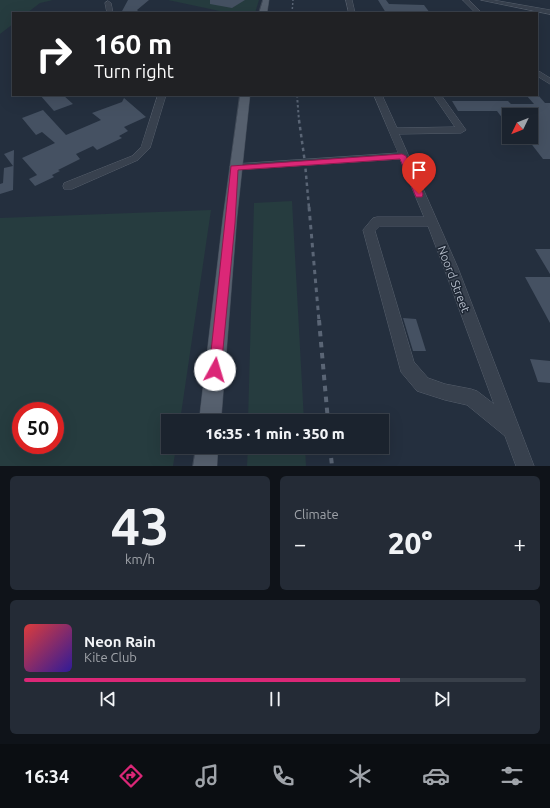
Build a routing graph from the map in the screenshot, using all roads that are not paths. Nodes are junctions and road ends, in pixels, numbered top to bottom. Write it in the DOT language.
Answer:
graph roads {
  1 [pos="266,0"];
  2 [pos="349,0"];
  3 [pos="466,0"];
  4 [pos="484,0"];
  5 [pos="536,2"];
  6 [pos="108,3"];
  7 [pos="532,8"];
  8 [pos="110,12"];
  9 [pos="263,12"];
  10 [pos="352,12"];
  11 [pos="478,12"];
  12 [pos="550,12"];
  13 [pos="538,73"];
  14 [pos="550,82"];
  15 [pos="162,96"];
  16 [pos="245,96"];
  17 [pos="378,96"];
  18 [pos="438,96"];
  19 [pos="392,131"];
  20 [pos="402,156"];
  21 [pos="234,167"];
  22 [pos="68,186"];
  23 [pos="431,222"];
  24 [pos="211,414"];
  25 [pos="511,430"];
  26 [pos="206,454"];
  27 [pos="205,466"];
  28 [pos="525,466"];
  1 -- 9 [label="main road"];
  2 -- 10 [label="street"];
  3 -- 11 [label="street"];
  4 -- 7 [label="street"];
  5 -- 7 [label="street"];
  6 -- 8 [label="street"];
  7 -- 12 [label="street"];
  13 -- 14 [label="street"];
  15 -- 22 [label="street"];
  16 -- 21 [label="main road"];
  17 -- 19 [label="street, Noord Street"];
  18 -- 19 [label="street"];
  19 -- 20 [label="street, Noord Street"];
  20 -- 21 [label="street"];
  20 -- 23 [label="street, Noord Street"];
  21 -- 24 [label="main road"];
  23 -- 25 [label="street, Noord Street"];
  23 -- 25 [label="street"];
  25 -- 28 [label="street, Noord Street"];
  26 -- 27 [label="main road"];
}
